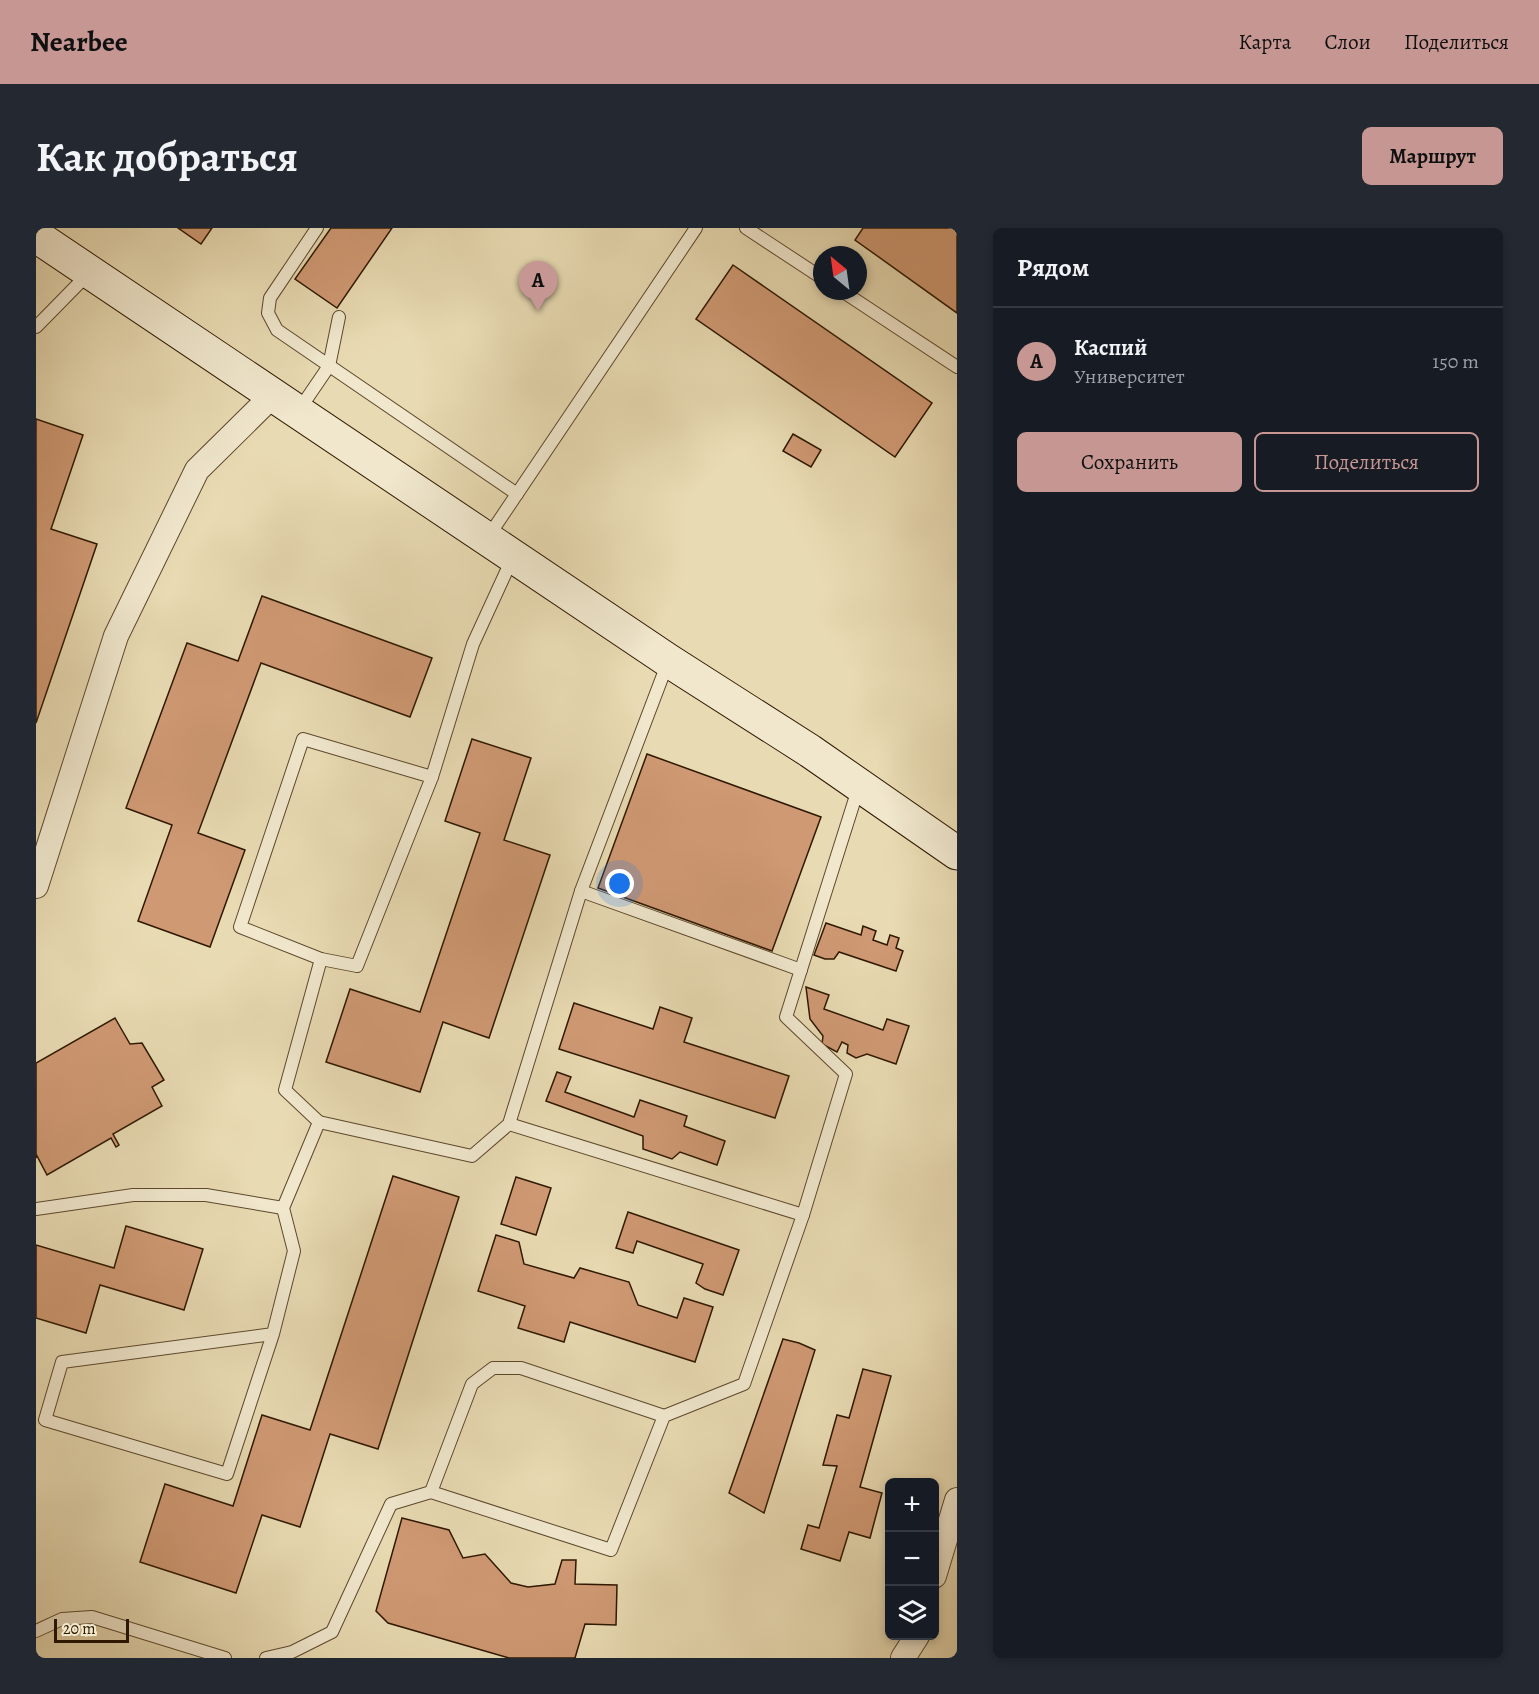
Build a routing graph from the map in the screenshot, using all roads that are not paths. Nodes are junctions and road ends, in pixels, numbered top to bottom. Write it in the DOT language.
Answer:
graph roads {
  1 [pos="317,228"];
  2 [pos="696,228"];
  3 [pos="746,228"];
  4 [pos="36,236"];
  5 [pos="90,272"];
  6 [pos="813,272"];
  7 [pos="856,300"];
  8 [pos="339,317"];
  9 [pos="36,327"];
  10 [pos="329,366"];
  11 [pos="957,367"];
  12 [pos="286,402"];
  13 [pos="517,494"];
  14 [pos="500,547"];
  15 [pos="669,660"];
  16 [pos="432,777"];
  17 [pos="859,786"];
  18 [pos="957,853"];
  19 [pos="36,886"];
  20 [pos="581,891"];
  21 [pos="321,959"];
  22 [pos="801,970"];
  23 [pos="319,1122"];
  24 [pos="509,1124"];
  25 [pos="284,1208"];
  26 [pos="36,1209"];
  27 [pos="803,1215"];
  28 [pos="273,1334"];
  29 [pos="664,1416"];
  30 [pos="431,1492"];
  31 [pos="957,1500"];
  32 [pos="939,1559"];
  33 [pos="36,1631"];
  34 [pos="914,1640"];
  35 [pos="225,1658"];
  36 [pos="266,1658"];
  37 [pos="903,1658"];
  1 -- 10 [label="lane"];
  2 -- 13 [label="lane"];
  3 -- 6 [label="lane"];
  4 -- 5 [label="street"];
  5 -- 9 [label="lane"];
  5 -- 12 [label="street"];
  7 -- 11 [label="lane"];
  8 -- 10 [label="lane"];
  10 -- 12 [label="lane"];
  10 -- 13 [label="lane"];
  12 -- 14 [label="street"];
  12 -- 19 [label="street"];
  13 -- 14 [label="lane"];
  14 -- 15 [label="street"];
  14 -- 16 [label="lane"];
  15 -- 17 [label="street"];
  15 -- 20 [label="lane"];
  16 -- 21 [label="lane"];
  16 -- 21 [label="lane"];
  17 -- 18 [label="street"];
  17 -- 22 [label="lane"];
  20 -- 22 [label="lane"];
  20 -- 24 [label="lane"];
  21 -- 23 [label="lane"];
  22 -- 27 [label="lane"];
  23 -- 24 [label="lane"];
  23 -- 25 [label="lane"];
  24 -- 27 [label="lane"];
  25 -- 26 [label="lane"];
  25 -- 28 [label="lane"];
  27 -- 29 [label="lane"];
  28 -- 28 [label="lane"];
  29 -- 30 [label="lane"];
  29 -- 30 [label="lane"];
  30 -- 36 [label="lane"];
  31 -- 32 [label="street"];
  33 -- 35 [label="lane"];
  34 -- 37 [label="street"];
}
